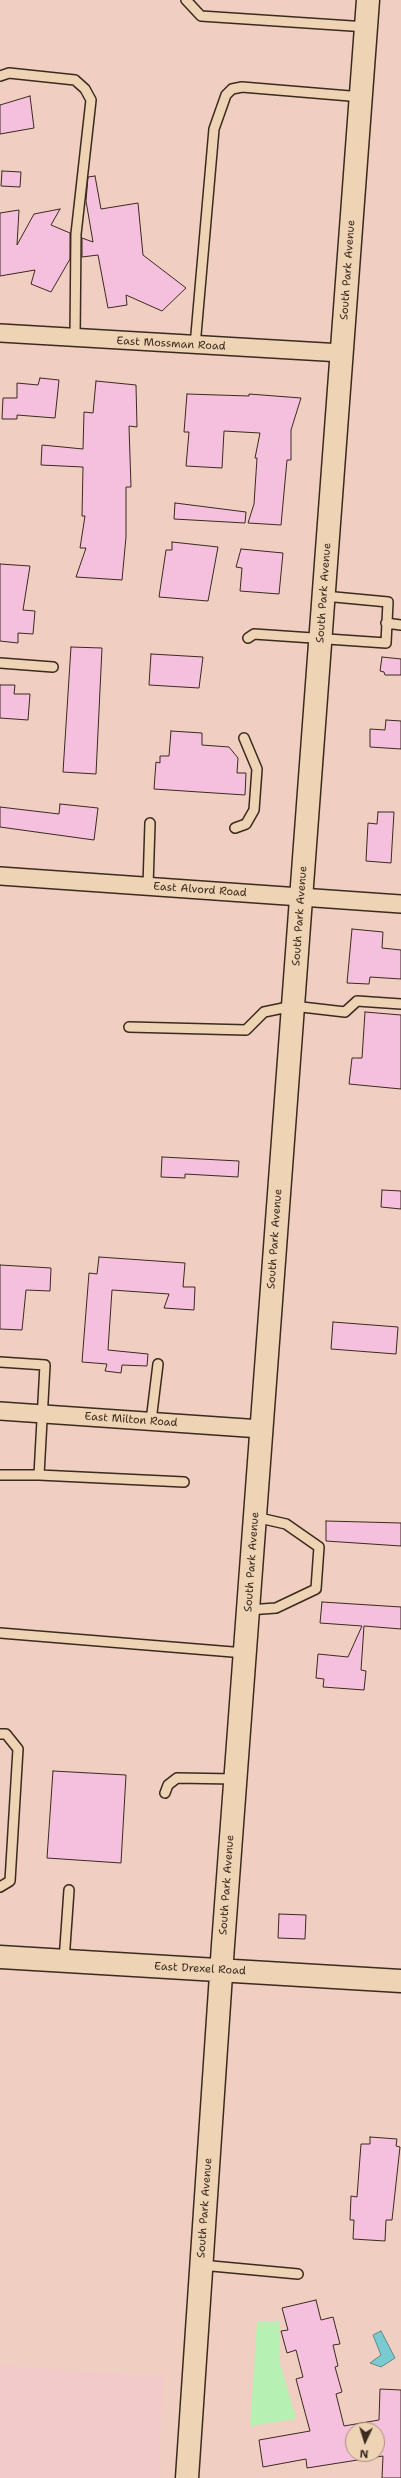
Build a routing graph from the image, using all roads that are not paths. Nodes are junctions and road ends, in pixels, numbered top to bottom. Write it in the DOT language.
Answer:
graph roads {
  1 [pos="186,0"];
  2 [pos="368,0"];
  3 [pos="367,27"];
  4 [pos="0,76"];
  5 [pos="362,97"];
  6 [pos="0,333"];
  7 [pos="75,338"];
  8 [pos="195,346"];
  9 [pos="342,353"];
  10 [pos="324,596"];
  11 [pos="386,623"];
  12 [pos="401,625"];
  13 [pos="248,638"];
  14 [pos="320,638"];
  15 [pos="0,663"];
  16 [pos="53,667"];
  17 [pos="244,738"];
  18 [pos="150,823"];
  19 [pos="235,828"];
  20 [pos="0,876"];
  21 [pos="148,886"];
  22 [pos="301,897"];
  23 [pos="401,904"];
  24 [pos="401,1004"];
  25 [pos="293,1006"];
  26 [pos="129,1027"];
  27 [pos="0,1362"];
  28 [pos="158,1364"];
  29 [pos="0,1411"];
  30 [pos="41,1414"];
  31 [pos="152,1421"];
  32 [pos="261,1429"];
  33 [pos="0,1475"];
  34 [pos="39,1475"];
  35 [pos="184,1482"];
  36 [pos="255,1517"];
  37 [pos="248,1610"];
  38 [pos="0,1633"];
  39 [pos="245,1653"];
  40 [pos="0,1734"];
  41 [pos="235,1779"];
  42 [pos="165,1794"];
  43 [pos="0,1887"];
  44 [pos="69,1890"];
  45 [pos="0,1957"];
  46 [pos="64,1961"];
  47 [pos="221,1971"];
  48 [pos="401,1981"];
  49 [pos="201,2265"];
  50 [pos="298,2274"];
  51 [pos="187,2478"];
  1 -- 3 [label="lane"];
  2 -- 3 [label="main road, South Park Avenue"];
  3 -- 5 [label="main road, South Park Avenue"];
  4 -- 7 [label="lane"];
  5 -- 8 [label="lane"];
  5 -- 9 [label="main road, South Park Avenue"];
  6 -- 7 [label="street, East Mossman Road"];
  7 -- 8 [label="street, East Mossman Road"];
  8 -- 9 [label="street, East Mossman Road"];
  9 -- 10 [label="main road, South Park Avenue"];
  10 -- 11 [label="lane"];
  10 -- 14 [label="main road, South Park Avenue"];
  11 -- 12 [label="lane"];
  11 -- 14 [label="lane"];
  13 -- 14 [label="lane"];
  14 -- 22 [label="main road, South Park Avenue"];
  15 -- 16 [label="lane"];
  17 -- 19 [label="lane"];
  18 -- 21 [label="lane"];
  20 -- 21 [label="street, East Alvord Road"];
  21 -- 22 [label="street, East Alvord Road"];
  22 -- 23 [label="street, East Alvord Road"];
  22 -- 25 [label="main road, South Park Avenue"];
  24 -- 25 [label="lane"];
  25 -- 26 [label="lane"];
  25 -- 32 [label="main road, South Park Avenue"];
  27 -- 30 [label="lane"];
  28 -- 31 [label="lane"];
  29 -- 30 [label="street, East Milton Road"];
  30 -- 31 [label="street, East Milton Road"];
  30 -- 34 [label="lane"];
  31 -- 32 [label="street, East Milton Road"];
  32 -- 36 [label="main road, South Park Avenue"];
  33 -- 34 [label="lane"];
  34 -- 35 [label="lane"];
  36 -- 37 [label="main road, South Park Avenue"];
  36 -- 37 [label="lane"];
  37 -- 39 [label="main road, South Park Avenue"];
  38 -- 39 [label="lane"];
  39 -- 41 [label="main road, South Park Avenue"];
  40 -- 43 [label="lane"];
  41 -- 42 [label="lane"];
  41 -- 47 [label="main road, South Park Avenue"];
  44 -- 46 [label="lane"];
  45 -- 46 [label="main road, East Drexel Road"];
  46 -- 47 [label="main road, East Drexel Road"];
  47 -- 48 [label="main road, East Drexel Road"];
  47 -- 49 [label="main road, South Park Avenue"];
  49 -- 50 [label="lane"];
  49 -- 51 [label="main road, South Park Avenue"];
}
